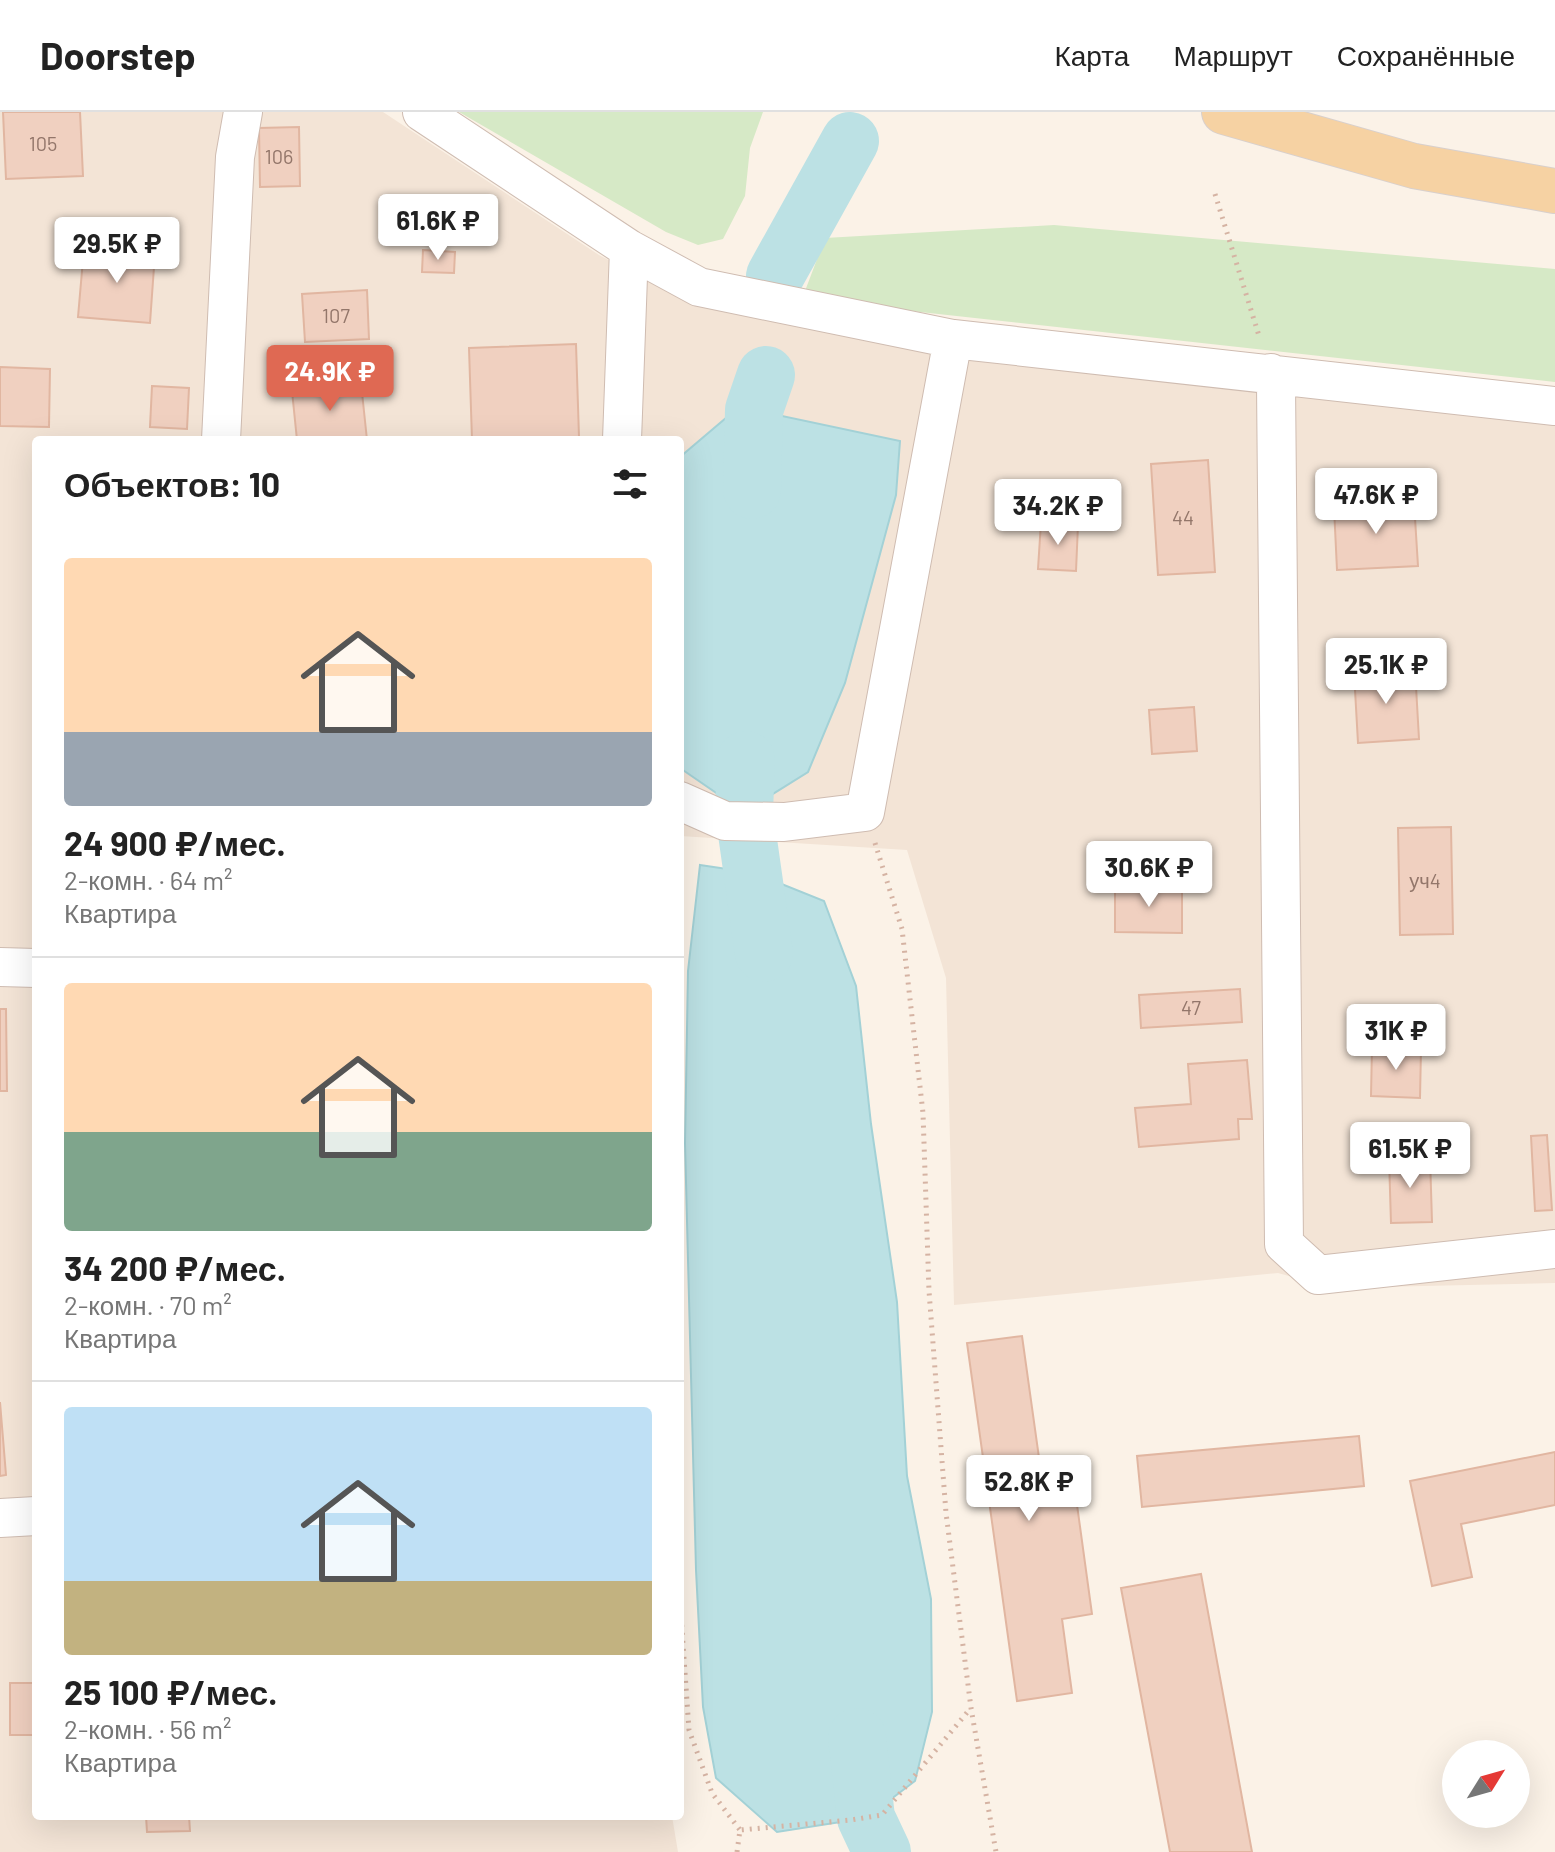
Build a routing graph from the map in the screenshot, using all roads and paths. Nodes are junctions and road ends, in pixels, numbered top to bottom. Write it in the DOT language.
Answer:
graph roads {
  1 [pos="243,112"];
  2 [pos="422,112"];
  3 [pos="1224,112"];
  4 [pos="1555,191"];
  5 [pos="1215,194"];
  6 [pos="629,249"];
  7 [pos="953,339"];
  8 [pos="1271,373"];
  9 [pos="1555,406"];
  10 [pos="221,436"];
  11 [pos="622,436"];
  12 [pos="684,803"];
  13 [pos="865,812"];
  14 [pos="0,967"];
  15 [pos="32,968"];
  16 [pos="1555,1249"];
  17 [pos="32,1516"];
  18 [pos="0,1518"];
  19 [pos="684,1658"];
  20 [pos="971,1708"];
  21 [pos="740,1830"];
  22 [pos="737,1852"];
  23 [pos="996,1852"];
  1 -- 10 [label="lane"];
  2 -- 6 [label="lane"];
  3 -- 4 [label="main road"];
  5 -- 8 [label="path"];
  6 -- 7 [label="lane"];
  6 -- 11 [label="lane"];
  7 -- 8 [label="lane"];
  7 -- 13 [label="lane"];
  8 -- 9 [label="lane"];
  8 -- 16 [label="lane"];
  12 -- 13 [label="lane"];
  13 -- 20 [label="path"];
  14 -- 15 [label="lane"];
  17 -- 18 [label="lane"];
  19 -- 21 [label="path"];
  20 -- 21 [label="path"];
  20 -- 23 [label="path"];
  21 -- 22 [label="path"];
}
